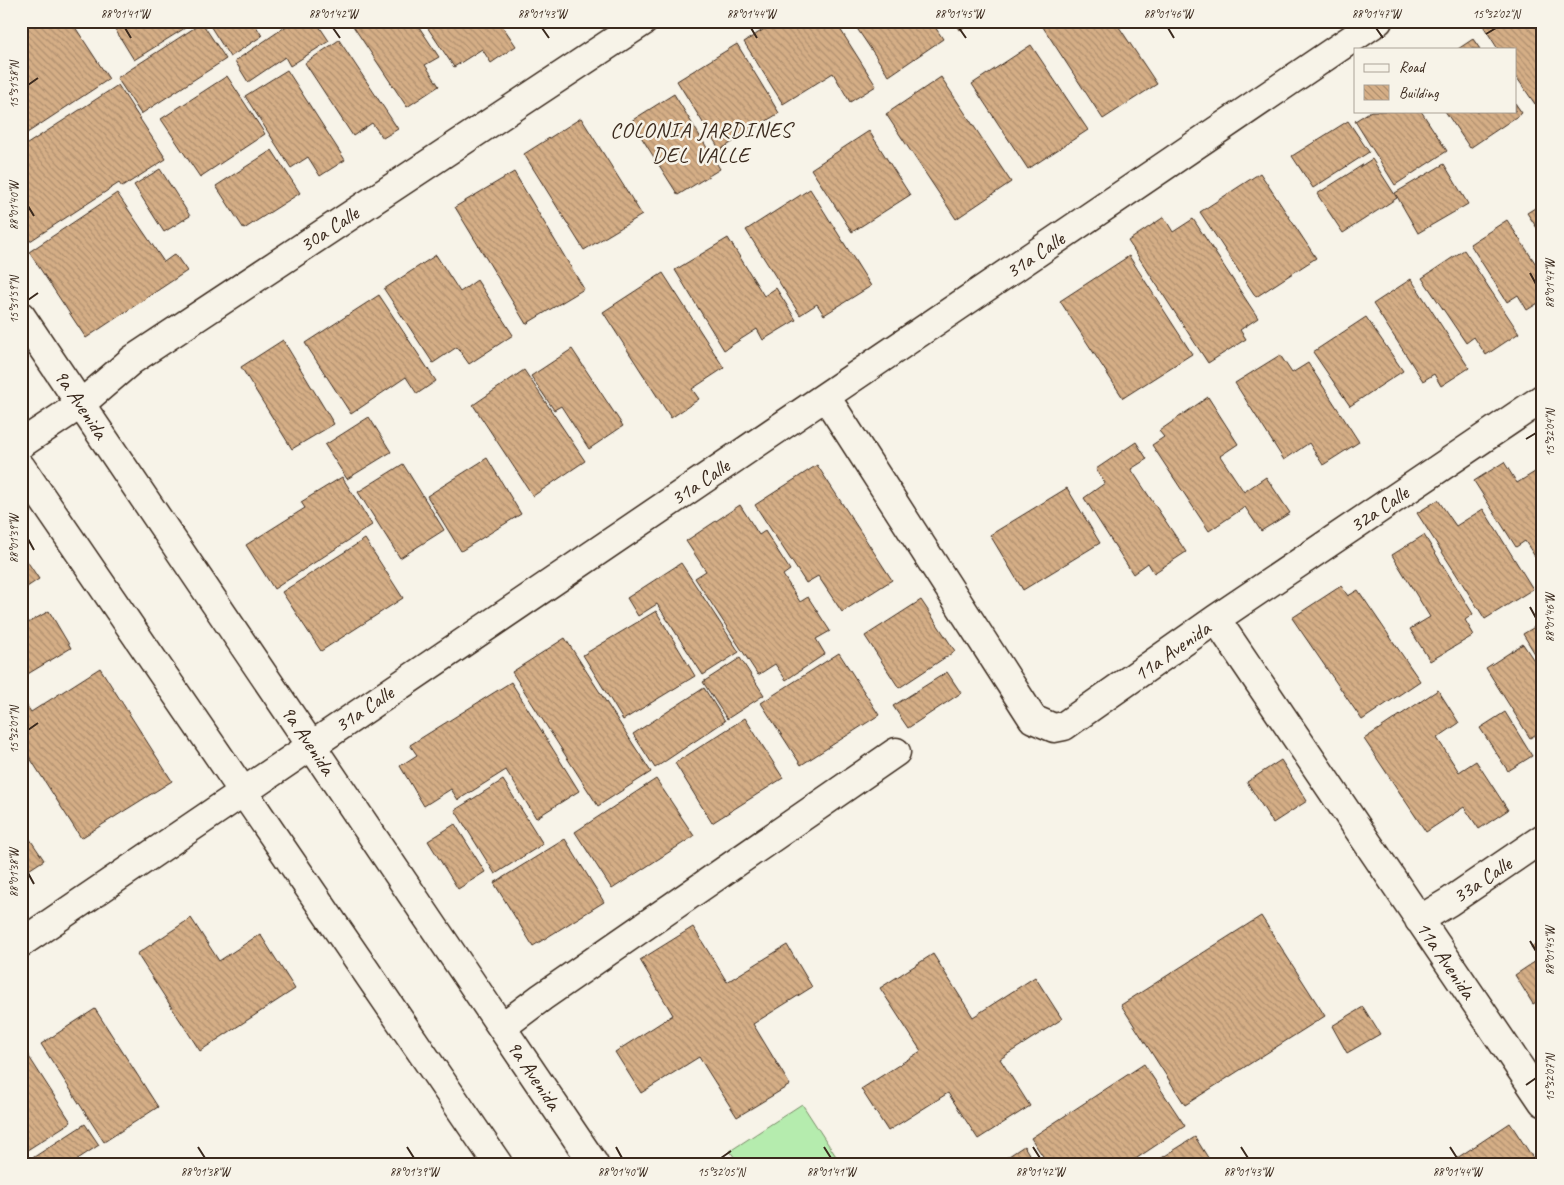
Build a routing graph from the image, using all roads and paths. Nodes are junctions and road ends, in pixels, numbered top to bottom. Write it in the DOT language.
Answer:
graph roads {
  1 [pos="644,21"];
  2 [pos="1378,21"];
  3 [pos="21,316"];
  4 [pos="826,397"];
  5 [pos="1543,398"];
  6 [pos="81,404"];
  7 [pos="21,444"];
  8 [pos="21,467"];
  9 [pos="1216,619"];
  10 [pos="311,745"];
  11 [pos="896,752"];
  12 [pos="243,791"];
  13 [pos="1543,838"];
  14 [pos="1419,920"];
  15 [pos="21,943"];
  16 [pos="502,1028"];
  17 [pos="1543,1102"];
  18 [pos="498,1164"];
  19 [pos="594,1164"];
  1 -- 6 [label="street, 30a Calle"];
  2 -- 4 [label="street, 31a Calle"];
  3 -- 6 [label="street, 9a Avenida"];
  4 -- 9 [label="street, 11a Avenida"];
  4 -- 10 [label="street, 31a Calle"];
  5 -- 9 [label="street, 32a Calle"];
  6 -- 7 [label="street, 30a Calle"];
  6 -- 10 [label="street, 9a Avenida"];
  8 -- 12 [label="street"];
  9 -- 14 [label="street, 11a Avenida"];
  10 -- 12 [label="street, 31a Calle"];
  10 -- 16 [label="street, 9a Avenida"];
  11 -- 16 [label="street"];
  12 -- 15 [label="street, 31a Calle"];
  12 -- 18 [label="street"];
  13 -- 14 [label="street, 33a Calle"];
  14 -- 17 [label="street, 11a Avenida"];
  16 -- 19 [label="street, 9a Avenida"];
}
